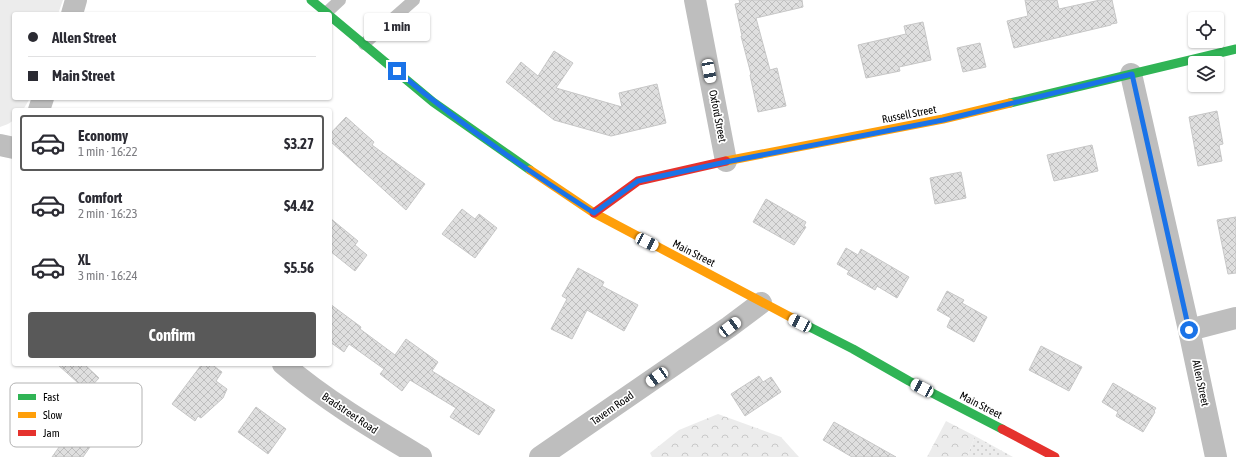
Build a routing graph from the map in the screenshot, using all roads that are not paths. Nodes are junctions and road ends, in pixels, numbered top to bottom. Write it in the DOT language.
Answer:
graph roads {
  1 [pos="76,0"];
  2 [pos="311,0"];
  3 [pos="340,0"];
  4 [pos="414,0"];
  5 [pos="695,0"];
  6 [pos="73,12"];
  7 [pos="326,12"];
  8 [pos="330,12"];
  9 [pos="332,17"];
  10 [pos="364,44"];
  11 [pos="1236,49"];
  12 [pos="1132,74"];
  13 [pos="0,145"];
  14 [pos="12,148"];
  15 [pos="726,162"];
  16 [pos="594,213"];
  17 [pos="761,303"];
  18 [pos="1236,318"];
  19 [pos="1189,330"];
  20 [pos="285,366"];
  21 [pos="1052,456"];
  22 [pos="421,457"];
  23 [pos="540,457"];
  24 [pos="1216,457"];
  1 -- 6 [label="street"];
  2 -- 7 [label="main road, Main Street"];
  3 -- 8 [label="lane"];
  4 -- 10 [label="lane"];
  5 -- 15 [label="street, Oxford Street"];
  9 -- 10 [label="main road, Main Street"];
  10 -- 16 [label="main road, Main Street"];
  11 -- 12 [label="main road, Russell Street"];
  12 -- 15 [label="main road, Russell Street"];
  12 -- 19 [label="street, Allen Street"];
  13 -- 14 [label="street"];
  15 -- 16 [label="main road, Russell Street"];
  16 -- 17 [label="main road, Main Street"];
  17 -- 21 [label="main road, Main Street"];
  17 -- 23 [label="street, Tavern Road"];
  18 -- 19 [label="street"];
  19 -- 24 [label="street, Allen Street"];
  20 -- 22 [label="street, Bradstreet Road"];
}
